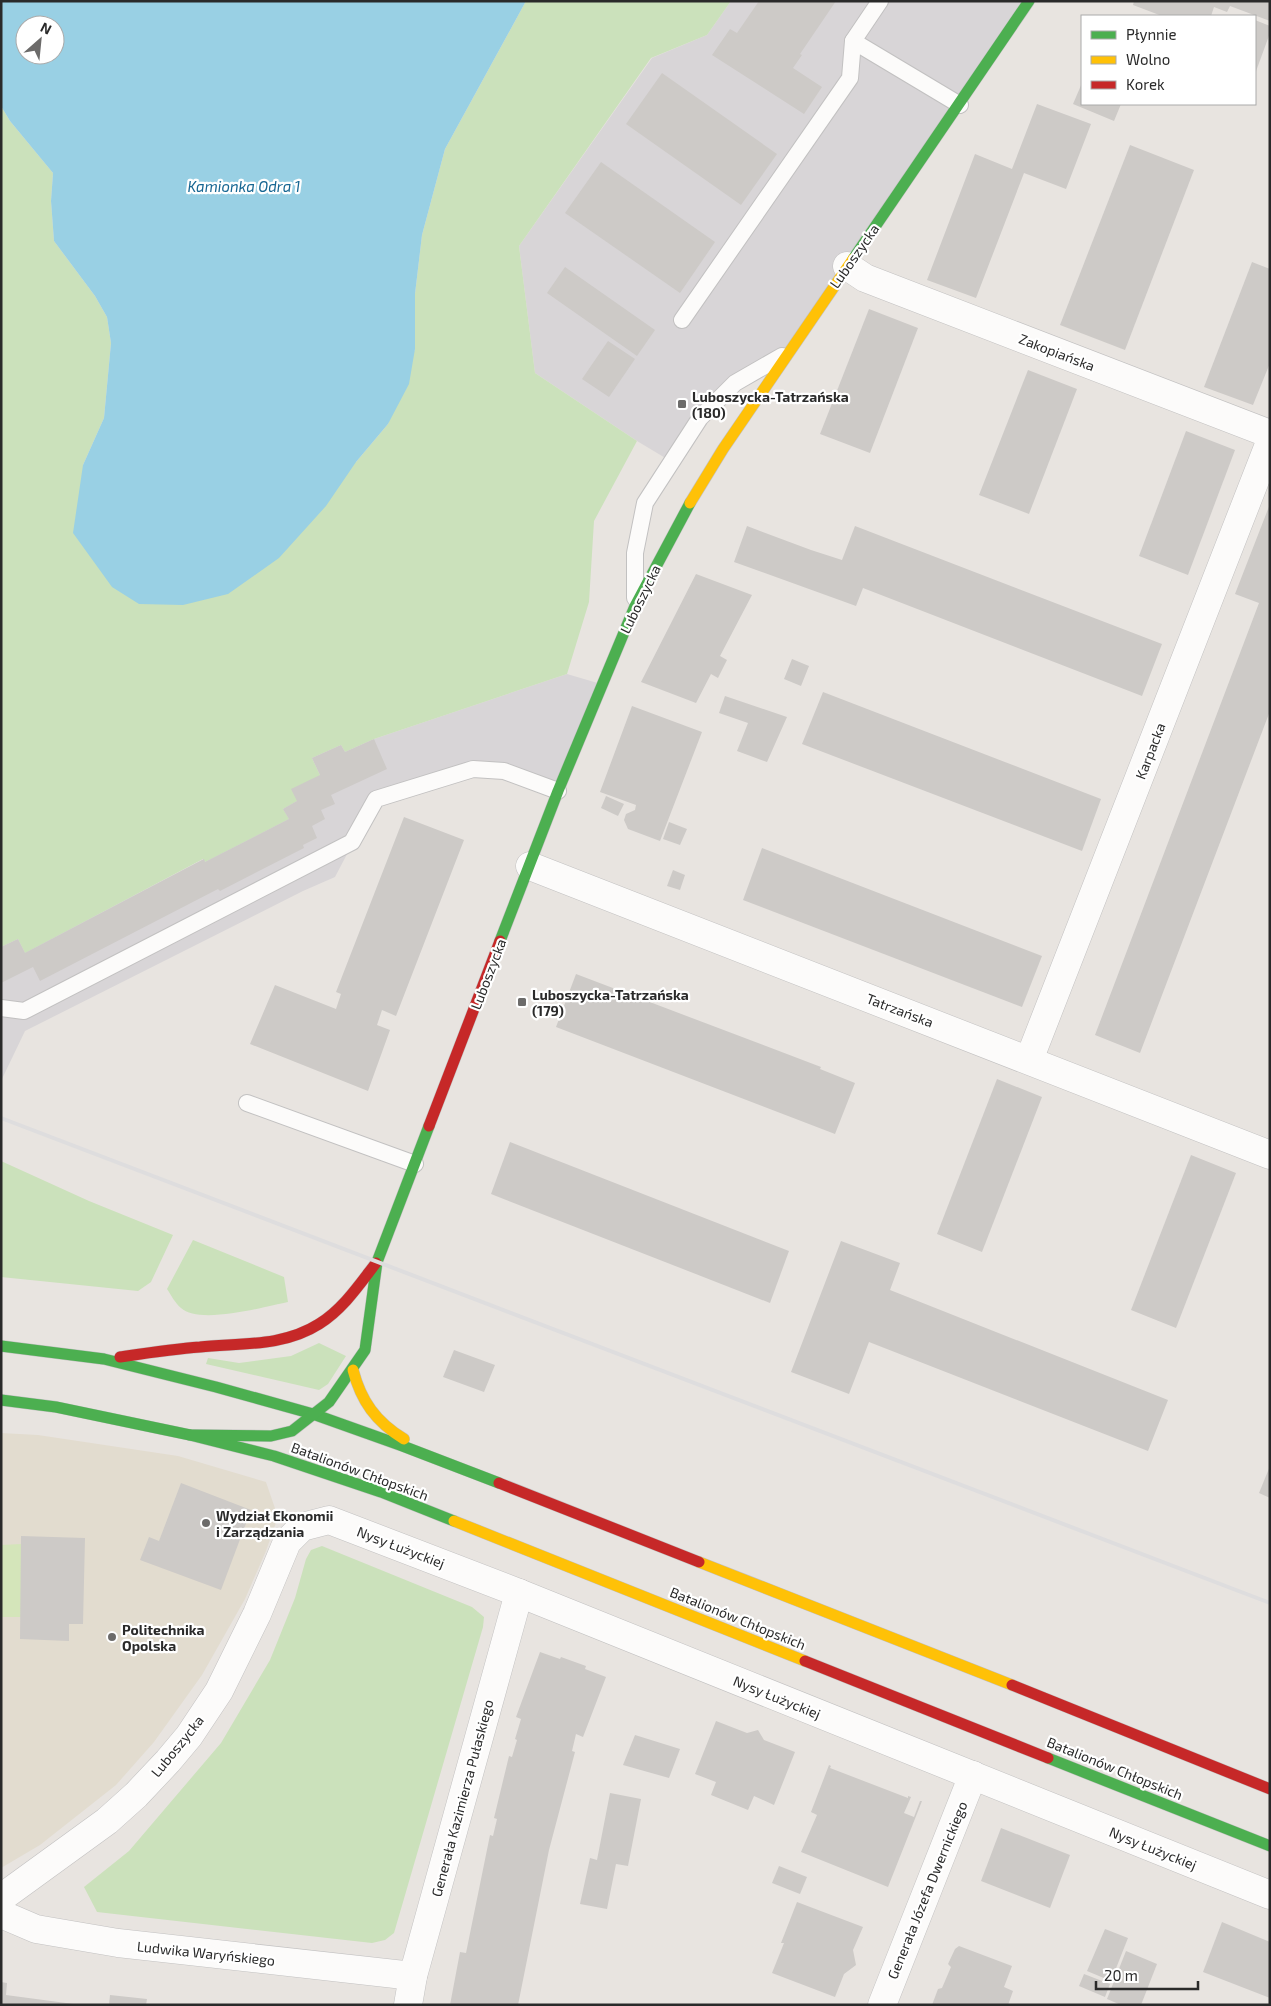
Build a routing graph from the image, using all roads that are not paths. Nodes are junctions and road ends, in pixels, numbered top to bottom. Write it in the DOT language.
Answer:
graph roads {
  1 [pos="880,1"];
  2 [pos="1029,1"];
  3 [pos="853,41"];
  4 [pos="960,105"];
  5 [pos="847,266"];
  6 [pos="682,320"];
  7 [pos="788,352"];
  8 [pos="1270,434"];
  9 [pos="1270,442"];
  10 [pos="635,606"];
  11 [pos="558,791"];
  12 [pos="530,866"];
  13 [pos="1,1008"];
  14 [pos="1029,1060"];
  15 [pos="247,1103"];
  16 [pos="1270,1155"];
  17 [pos="414,1164"];
  18 [pos="377,1262"];
  19 [pos="1,1346"];
  20 [pos="104,1359"];
  21 [pos="353,1370"];
  22 [pos="1,1400"];
  23 [pos="314,1414"];
  24 [pos="190,1435"];
  25 [pos="453,1466"];
  26 [pos="287,1542"];
  27 [pos="519,1593"];
  28 [pos="973,1775"];
  29 [pos="1270,1789"];
  30 [pos="1270,1846"];
  31 [pos="1270,1895"];
  32 [pos="1,1898"];
  33 [pos="1,1914"];
  34 [pos="414,1976"];
  35 [pos="408,2005"];
  36 [pos="882,2005"];
  1 -- 3 [label="lane"];
  2 -- 4 [label="main road, Luboszycka"];
  3 -- 4 [label="lane"];
  3 -- 6 [label="lane"];
  4 -- 5 [label="main road, Luboszycka"];
  5 -- 7 [label="main road, Luboszycka"];
  5 -- 8 [label="street, Zakopiańska"];
  7 -- 10 [label="main road, Luboszycka"];
  7 -- 10 [label="lane"];
  9 -- 14 [label="street, Karpacka"];
  10 -- 11 [label="main road, Luboszycka"];
  11 -- 12 [label="main road, Luboszycka"];
  11 -- 13 [label="lane"];
  12 -- 14 [label="street, Tatrzańska"];
  12 -- 17 [label="main road, Luboszycka"];
  14 -- 16 [label="street, Tatrzańska"];
  15 -- 17 [label="lane"];
  17 -- 18 [label="main road, Luboszycka"];
  18 -- 20 [label="main road"];
  18 -- 21 [label="main road"];
  19 -- 20 [label="main road"];
  20 -- 23 [label="main road"];
  21 -- 23 [label="main road"];
  21 -- 25 [label="main road"];
  22 -- 24 [label="main road"];
  23 -- 24 [label="main road"];
  23 -- 25 [label="main road"];
  24 -- 30 [label="main road, Batalionów Chłopskich"];
  25 -- 29 [label="main road"];
  26 -- 27 [label="street, Nysy Łużyckiej"];
  26 -- 32 [label="street, Luboszycka"];
  27 -- 28 [label="street, Nysy Łużyckiej"];
  27 -- 34 [label="street, Generała Kazimierza Pułaskiego"];
  28 -- 31 [label="street, Nysy Łużyckiej"];
  28 -- 36 [label="street, Generała Józefa Dwernickiego"];
  33 -- 34 [label="street, Ludwika Waryńskiego"];
  34 -- 35 [label="street, Generała Kazimierza Pułaskiego"];
}
